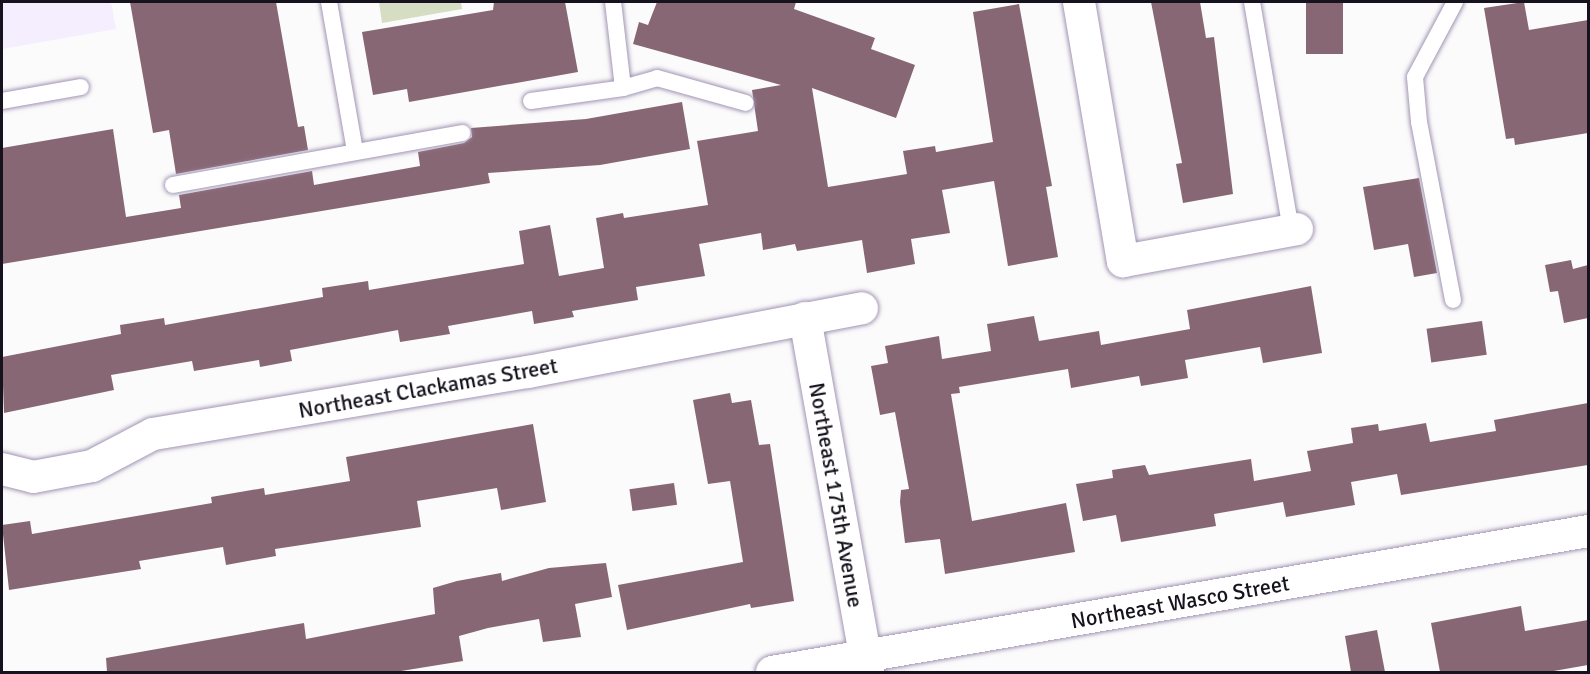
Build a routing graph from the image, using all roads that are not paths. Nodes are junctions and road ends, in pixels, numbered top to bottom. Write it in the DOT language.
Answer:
graph roads {
  1 [pos="329,2"];
  2 [pos="613,2"];
  3 [pos="1079,2"];
  4 [pos="1252,2"];
  5 [pos="1455,2"];
  6 [pos="81,87"];
  7 [pos="623,88"];
  8 [pos="2,101"];
  9 [pos="531,101"];
  10 [pos="746,103"];
  11 [pos="462,133"];
  12 [pos="354,152"];
  13 [pos="173,185"];
  14 [pos="1294,230"];
  15 [pos="1453,300"];
  16 [pos="862,308"];
  17 [pos="805,318"];
  18 [pos="2,469"];
  19 [pos="1588,531"];
  20 [pos="866,664"];
  21 [pos="772,672"];
  1 -- 12 [label="lane"];
  2 -- 7 [label="lane"];
  3 -- 14 [label="street"];
  4 -- 14 [label="lane"];
  5 -- 15 [label="lane"];
  6 -- 8 [label="lane"];
  7 -- 9 [label="lane"];
  7 -- 10 [label="lane"];
  11 -- 12 [label="lane"];
  12 -- 13 [label="lane"];
  16 -- 17 [label="street, Northeast Clackamas Street"];
  17 -- 18 [label="street, Northeast Clackamas Street"];
  17 -- 20 [label="street, Northeast 175th Avenue"];
  19 -- 20 [label="street, Northeast Wasco Street"];
  20 -- 21 [label="street, Northeast Wasco Street"];
}
